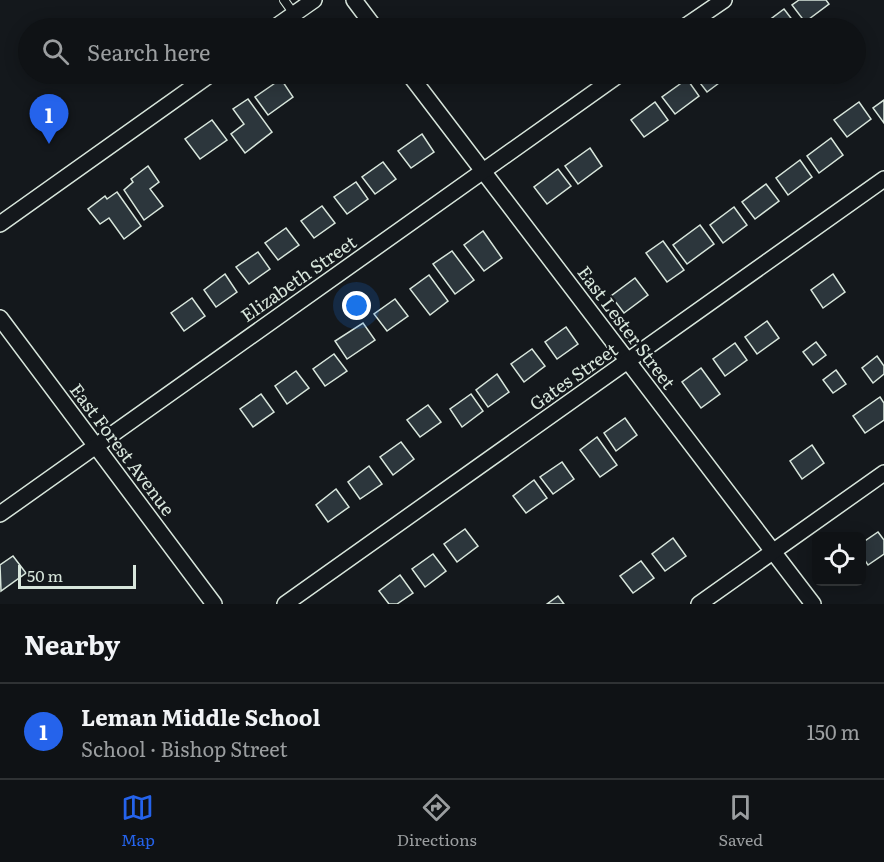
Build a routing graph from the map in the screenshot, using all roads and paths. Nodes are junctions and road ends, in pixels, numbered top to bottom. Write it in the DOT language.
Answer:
graph roads {
  1 [pos="285,0"];
  2 [pos="314,0"];
  3 [pos="354,0"];
  4 [pos="724,0"];
  5 [pos="294,14"];
  6 [pos="288,18"];
  7 [pos="368,18"];
  8 [pos="698,18"];
  9 [pos="197,84"];
  10 [pos="418,84"];
  11 [pos="606,84"];
  12 [pos="483,171"];
  13 [pos="884,179"];
  14 [pos="0,224"];
  15 [pos="0,318"];
  16 [pos="628,361"];
  17 [pos="95,446"];
  18 [pos="884,473"];
  19 [pos="0,514"];
  20 [pos="773,551"];
  21 [pos="214,604"];
  22 [pos="285,604"];
  23 [pos="699,604"];
  24 [pos="813,604"];
  1 -- 5 [label="lane"];
  2 -- 5 [label="street"];
  3 -- 7 [label="street"];
  4 -- 8 [label="street"];
  5 -- 6 [label="street"];
  9 -- 14 [label="street"];
  10 -- 12 [label="street, East Lester Street"];
  11 -- 12 [label="street, Elizabeth Street"];
  12 -- 16 [label="street, East Lester Street"];
  12 -- 17 [label="street, Elizabeth Street"];
  13 -- 16 [label="street, Gates Street"];
  15 -- 17 [label="street, East Forest Avenue"];
  16 -- 20 [label="street, East Lester Street"];
  16 -- 22 [label="street, Gates Street"];
  17 -- 19 [label="street, Elizabeth Street"];
  17 -- 21 [label="street, East Forest Avenue"];
  18 -- 20 [label="street"];
  20 -- 23 [label="street"];
  20 -- 24 [label="street, East Lester Street"];
}
